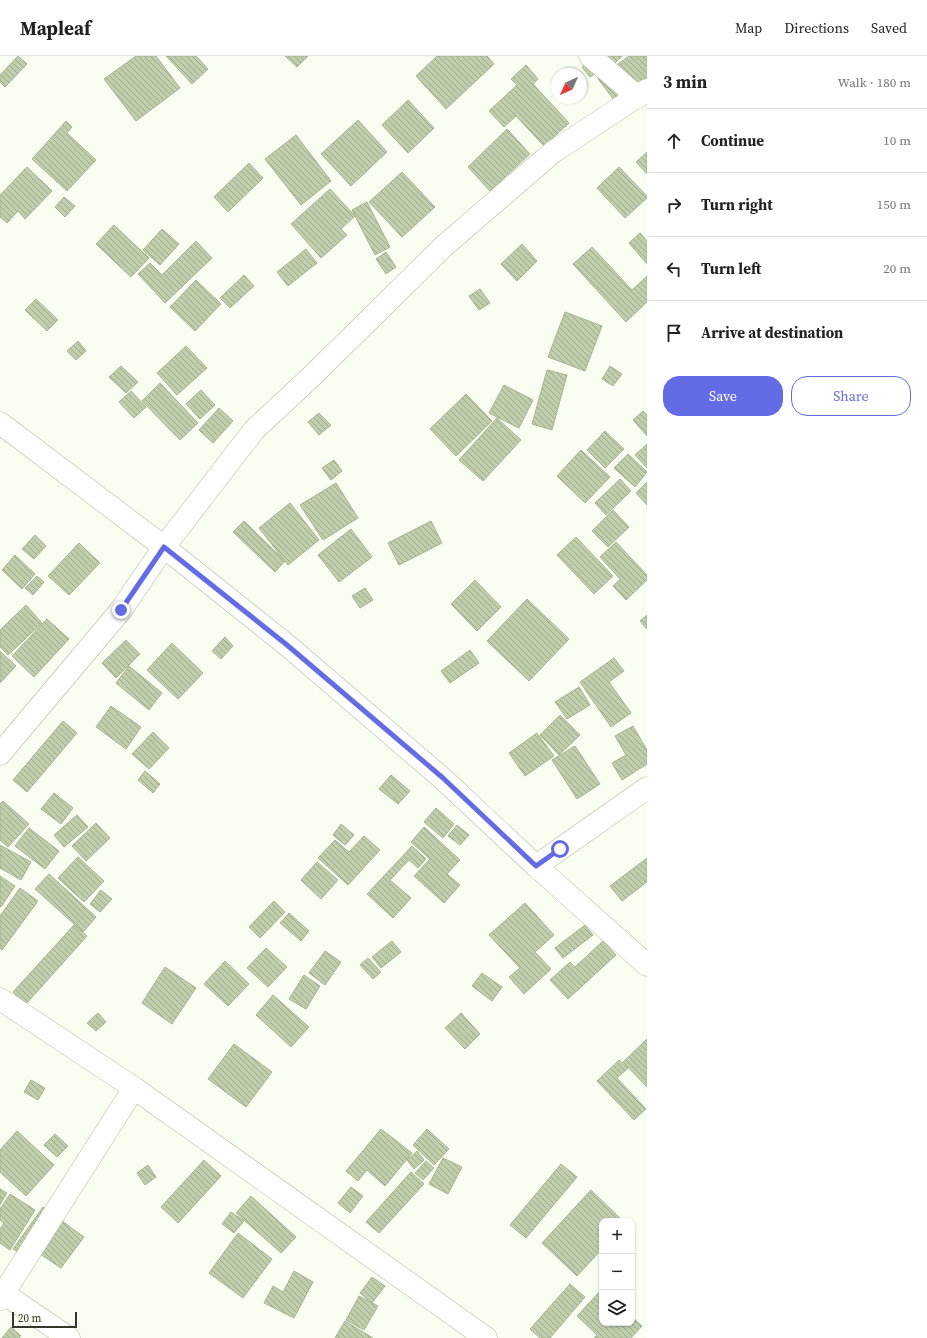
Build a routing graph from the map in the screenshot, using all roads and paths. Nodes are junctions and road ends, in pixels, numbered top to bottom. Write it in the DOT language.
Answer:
graph roads {
  1 [pos="590,56"];
  2 [pos="642,93"];
  3 [pos="0,423"];
  4 [pos="164,547"];
  5 [pos="0,754"];
  6 [pos="647,788"];
  7 [pos="536,866"];
  8 [pos="647,965"];
  9 [pos="0,999"];
  10 [pos="134,1088"];
  11 [pos="1,1294"];
  12 [pos="69,1338"];
  13 [pos="486,1338"];
  1 -- 2 [label="street"];
  2 -- 4 [label="street"];
  3 -- 4 [label="street"];
  4 -- 5 [label="street"];
  4 -- 7 [label="street"];
  6 -- 7 [label="street"];
  7 -- 8 [label="street"];
  9 -- 10 [label="street"];
  10 -- 11 [label="street"];
  10 -- 13 [label="street"];
  11 -- 12 [label="street"];
}
